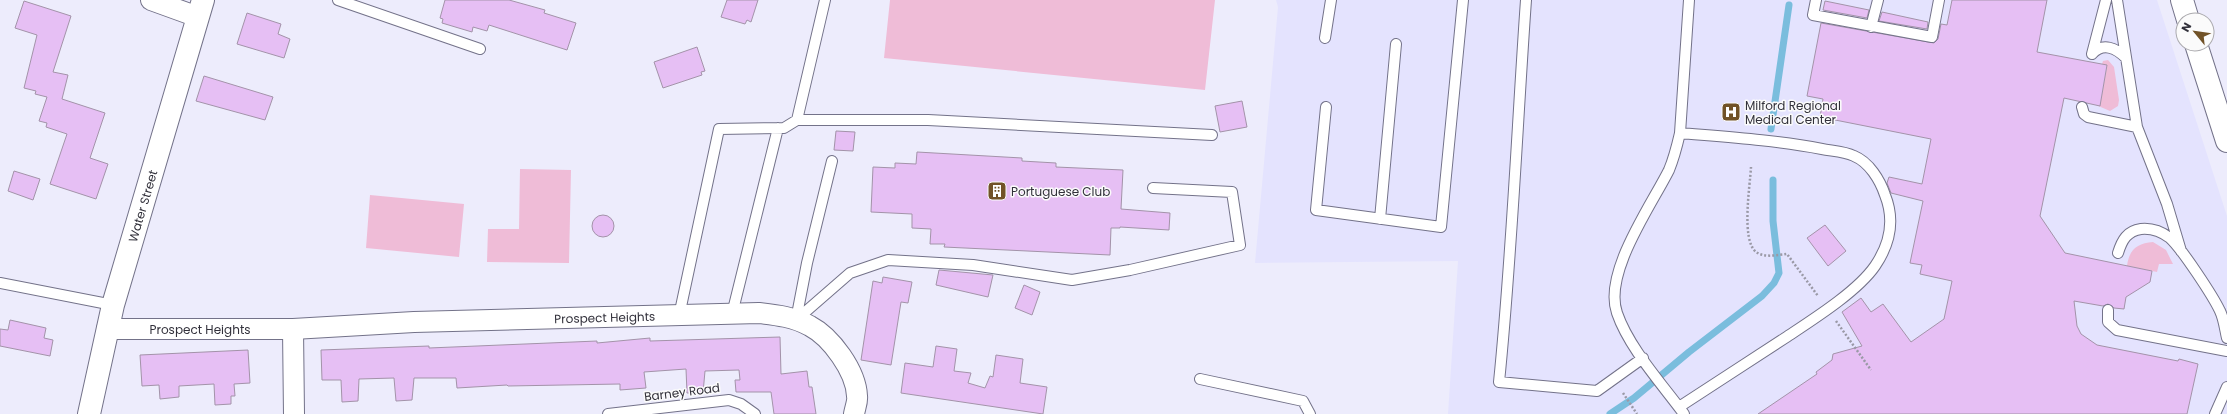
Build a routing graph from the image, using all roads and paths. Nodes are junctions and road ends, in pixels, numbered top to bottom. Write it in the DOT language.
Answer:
graph roads {
  1 [pos="151,0"];
  2 [pos="338,0"];
  3 [pos="824,0"];
  4 [pos="1330,0"];
  5 [pos="1463,0"];
  6 [pos="1526,0"];
  7 [pos="1689,0"];
  8 [pos="1816,0"];
  9 [pos="1878,0"];
  10 [pos="1939,0"];
  11 [pos="2106,0"];
  12 [pos="2117,0"];
  13 [pos="2182,0"];
  14 [pos="200,9"];
  15 [pos="2186,12"];
  16 [pos="1871,27"];
  17 [pos="1325,38"];
  18 [pos="1396,44"];
  19 [pos="480,49"];
  20 [pos="2199,52"];
  21 [pos="2126,58"];
  22 [pos="1326,107"];
  23 [pos="2082,108"];
  24 [pos="797,120"];
  25 [pos="2137,127"];
  26 [pos="778,128"];
  27 [pos="1680,133"];
  28 [pos="1212,135"];
  29 [pos="2227,141"];
  30 [pos="832,161"];
  31 [pos="1752,167"];
  32 [pos="1153,188"];
  33 [pos="1380,219"];
  34 [pos="2181,250"];
  35 [pos="2118,253"];
  36 [pos="1783,255"];
  37 [pos="0,283"];
  38 [pos="112,305"];
  39 [pos="2108,310"];
  40 [pos="732,314"];
  41 [pos="679,316"];
  42 [pos="796,320"];
  43 [pos="107,329"];
  44 [pos="293,329"];
  45 [pos="2227,338"];
  46 [pos="2227,351"];
  47 [pos="1643,358"];
  48 [pos="1200,379"];
  49 [pos="2227,386"];
  50 [pos="1620,388"];
  51 [pos="1681,410"];
  52 [pos="89,414"];
  53 [pos="294,414"];
  54 [pos="608,414"];
  55 [pos="755,414"];
  56 [pos="854,414"];
  57 [pos="1310,414"];
  58 [pos="1637,414"];
  59 [pos="2215,414"];
  1 -- 14 [label="street"];
  2 -- 19 [label="lane"];
  3 -- 24 [label="lane"];
  4 -- 17 [label="lane"];
  5 -- 33 [label="lane"];
  6 -- 47 [label="lane"];
  7 -- 27 [label="lane"];
  8 -- 16 [label="lane"];
  9 -- 16 [label="lane"];
  10 -- 16 [label="lane"];
  11 -- 21 [label="lane"];
  12 -- 21 [label="lane"];
  13 -- 15 [label="street"];
  14 -- 38 [label="street, Water Street"];
  18 -- 33 [label="lane"];
  20 -- 29 [label="street"];
  21 -- 25 [label="lane"];
  22 -- 33 [label="lane"];
  23 -- 25 [label="lane"];
  24 -- 26 [label="lane"];
  24 -- 28 [label="lane"];
  25 -- 34 [label="lane"];
  26 -- 40 [label="lane"];
  26 -- 41 [label="lane"];
  27 -- 47 [label="lane"];
  27 -- 51 [label="lane"];
  30 -- 42 [label="lane"];
  31 -- 36 [label="path"];
  32 -- 42 [label="lane"];
  34 -- 35 [label="lane"];
  34 -- 45 [label="lane"];
  37 -- 38 [label="lane"];
  38 -- 43 [label="street, Water Street"];
  39 -- 46 [label="lane"];
  40 -- 41 [label="street, Prospect Heights"];
  40 -- 42 [label="street, Prospect Heights"];
  41 -- 44 [label="street, Prospect Heights"];
  42 -- 56 [label="street, Prospect Heights"];
  43 -- 44 [label="street, Prospect Heights"];
  43 -- 52 [label="street, Water Street"];
  44 -- 53 [label="street"];
  47 -- 51 [label="lane"];
  48 -- 57 [label="lane"];
  49 -- 59 [label="lane"];
  50 -- 58 [label="path"];
  54 -- 55 [label="lane, Barney Road"];
}
